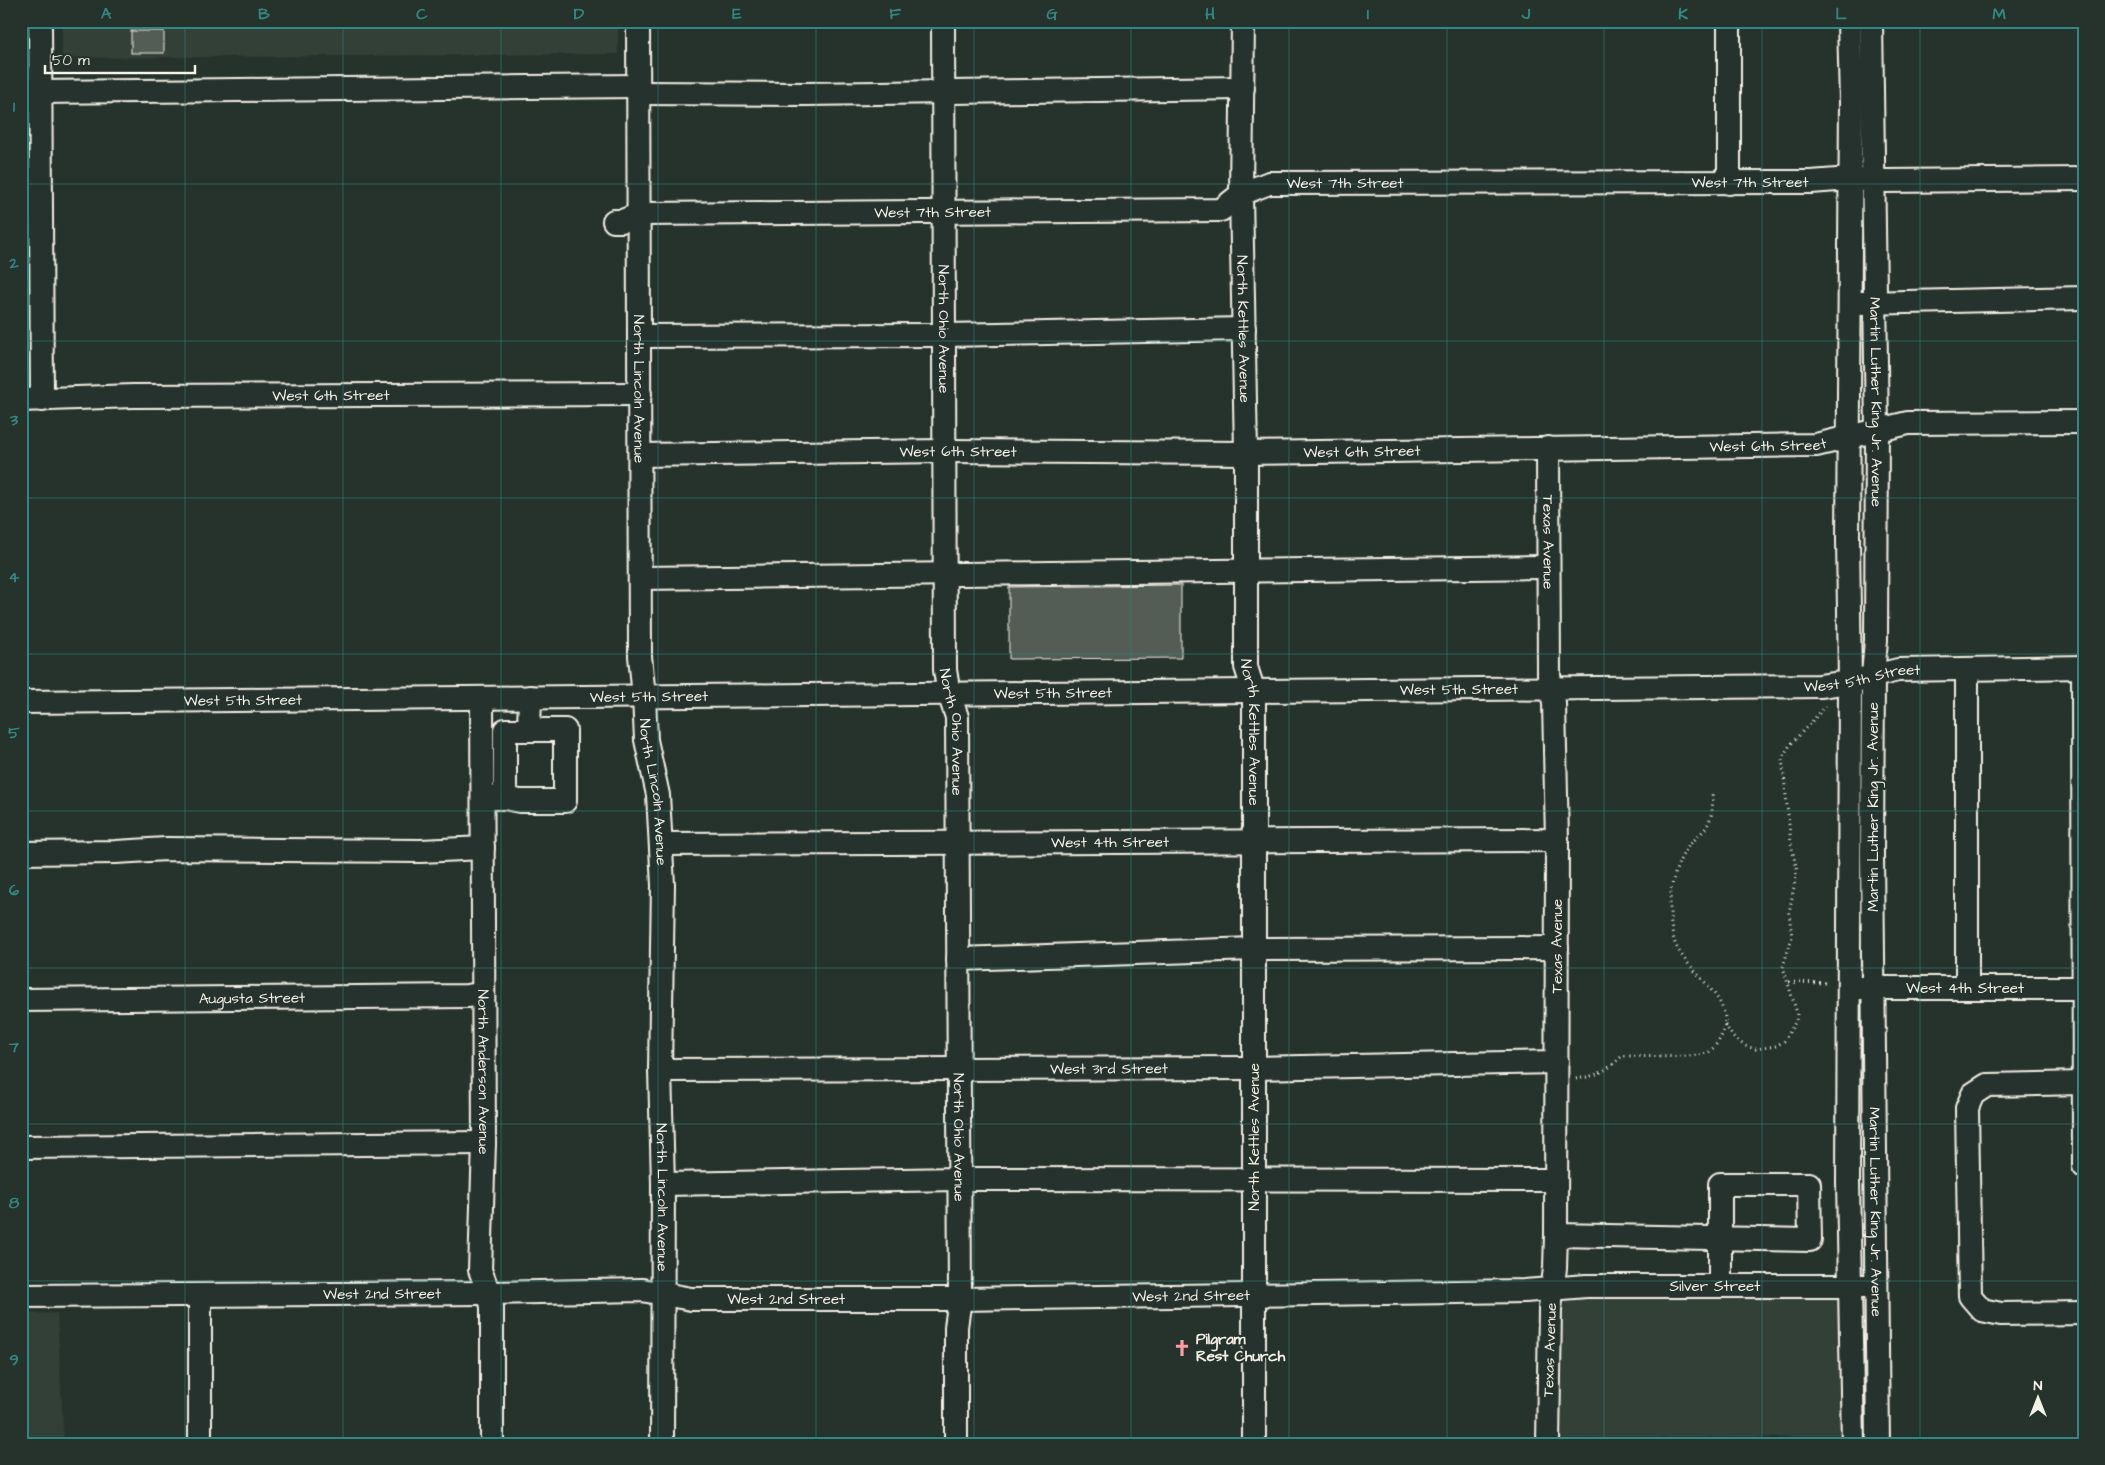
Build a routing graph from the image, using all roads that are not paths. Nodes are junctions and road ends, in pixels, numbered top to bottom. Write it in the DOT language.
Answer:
graph roads {
  1 [pos="40,21"];
  2 [pos="638,21"];
  3 [pos="943,21"];
  4 [pos="1243,21"];
  5 [pos="1729,21"];
  6 [pos="1849,21"];
  7 [pos="1871,21"];
  8 [pos="33,83"];
  9 [pos="1243,88"];
  10 [pos="638,90"];
  11 [pos="944,92"];
  12 [pos="1850,178"];
  13 [pos="2084,179"];
  14 [pos="1874,180"];
  15 [pos="1729,182"];
  16 [pos="1242,194"];
  17 [pos="944,213"];
  18 [pos="640,214"];
  19 [pos="614,221"];
  20 [pos="2084,298"];
  21 [pos="1876,302"];
  22 [pos="1849,303"];
  23 [pos="1244,329"];
  24 [pos="944,335"];
  25 [pos="640,336"];
  26 [pos="640,394"];
  27 [pos="32,400"];
  28 [pos="2084,422"];
  29 [pos="1877,430"];
  30 [pos="1848,436"];
  31 [pos="1548,448"];
  32 [pos="944,451"];
  33 [pos="1246,453"];
  34 [pos="640,455"];
  35 [pos="1547,567"];
  36 [pos="1246,572"];
  37 [pos="944,574"];
  38 [pos="640,578"];
  39 [pos="2083,667"];
  40 [pos="1967,668"];
  41 [pos="1874,676"];
  42 [pos="1850,682"];
  43 [pos="1552,690"];
  44 [pos="1254,692"];
  45 [pos="949,694"];
  46 [pos="644,697"];
  47 [pos="482,698"];
  48 [pos="530,698"];
  49 [pos="589,698"];
  50 [pos="21,702"];
  51 [pos="529,730"];
  52 [pos="565,730"];
  53 [pos="482,752"];
  54 [pos="505,752"];
  55 [pos="483,798"];
  56 [pos="505,798"];
  57 [pos="2083,828"];
  58 [pos="1254,840"];
  59 [pos="1557,840"];
  60 [pos="661,844"];
  61 [pos="956,844"];
  62 [pos="483,848"];
  63 [pos="21,853"];
  64 [pos="1557,948"];
  65 [pos="1254,949"];
  66 [pos="958,959"];
  67 [pos="1841,986"];
  68 [pos="1874,988"];
  69 [pos="1967,988"];
  70 [pos="2083,988"];
  71 [pos="483,994"];
  72 [pos="21,1000"];
  73 [pos="1557,1062"];
  74 [pos="1254,1068"];
  75 [pos="660,1070"];
  76 [pos="959,1070"];
  77 [pos="2083,1083"];
  78 [pos="484,1143"];
  79 [pos="21,1147"];
  80 [pos="2084,1166"];
  81 [pos="959,1179"];
  82 [pos="1254,1179"];
  83 [pos="1556,1180"];
  84 [pos="663,1184"];
  85 [pos="1556,1235"];
  86 [pos="1720,1238"];
  87 [pos="1720,1286"];
  88 [pos="1849,1286"];
  89 [pos="1876,1286"];
  90 [pos="1553,1290"];
  91 [pos="489,1293"];
  92 [pos="662,1294"];
  93 [pos="200,1295"];
  94 [pos="1254,1295"];
  95 [pos="21,1296"];
  96 [pos="960,1300"];
  97 [pos="2084,1314"];
  98 [pos="200,1444"];
  99 [pos="492,1444"];
  100 [pos="662,1444"];
  101 [pos="956,1444"];
  102 [pos="1254,1444"];
  103 [pos="1548,1444"];
  104 [pos="1853,1444"];
  105 [pos="1878,1444"];
  1 -- 8 [label="street"];
  2 -- 10 [label="street, North Lincoln Avenue"];
  3 -- 11 [label="street, North Ohio Avenue"];
  4 -- 9 [label="street, North Kettles Avenue"];
  5 -- 15 [label="street"];
  6 -- 12 [label="street, Martin Luther King Jr. Avenue"];
  7 -- 14 [label="street, Martin Luther King Jr. Avenue"];
  8 -- 10 [label="street"];
  8 -- 27 [label="street"];
  9 -- 11 [label="street"];
  9 -- 16 [label="street, North Kettles Avenue"];
  10 -- 11 [label="street"];
  10 -- 18 [label="street, North Lincoln Avenue"];
  11 -- 17 [label="street, North Ohio Avenue"];
  12 -- 14 [label="street, West 7th Street"];
  12 -- 15 [label="street, West 7th Street"];
  12 -- 22 [label="street, Martin Luther King Jr. Avenue"];
  13 -- 14 [label="street, West 7th Street"];
  14 -- 21 [label="street, Martin Luther King Jr. Avenue"];
  15 -- 16 [label="street, West 7th Street"];
  16 -- 17 [label="street, West 7th Street"];
  16 -- 23 [label="street, North Kettles Avenue"];
  17 -- 18 [label="street, West 7th Street"];
  17 -- 24 [label="street, North Ohio Avenue"];
  18 -- 19 [label="street, West 7th Street"];
  18 -- 25 [label="street, North Lincoln Avenue"];
  20 -- 21 [label="street"];
  21 -- 22 [label="street"];
  21 -- 29 [label="street, Martin Luther King Jr. Avenue"];
  22 -- 30 [label="street, Martin Luther King Jr. Avenue"];
  23 -- 24 [label="street"];
  23 -- 33 [label="street, North Kettles Avenue"];
  24 -- 25 [label="street"];
  24 -- 32 [label="street, North Ohio Avenue"];
  25 -- 26 [label="street, North Lincoln Avenue"];
  26 -- 27 [label="street, West 6th Street"];
  26 -- 34 [label="street, North Lincoln Avenue"];
  28 -- 29 [label="street, West 6th Street"];
  29 -- 30 [label="street, West 6th Street"];
  29 -- 41 [label="street, Martin Luther King Jr. Avenue"];
  30 -- 31 [label="street, West 6th Street"];
  30 -- 42 [label="street, Martin Luther King Jr. Avenue"];
  31 -- 33 [label="street, West 6th Street"];
  31 -- 35 [label="street, Texas Avenue"];
  32 -- 33 [label="street, West 6th Street"];
  32 -- 34 [label="street, West 6th Street"];
  32 -- 37 [label="street, North Ohio Avenue"];
  33 -- 36 [label="street, North Kettles Avenue"];
  34 -- 38 [label="street, North Lincoln Avenue"];
  35 -- 36 [label="street"];
  35 -- 43 [label="street, Texas Avenue"];
  36 -- 37 [label="street"];
  36 -- 44 [label="street, North Kettles Avenue"];
  37 -- 38 [label="street"];
  37 -- 45 [label="street, North Ohio Avenue"];
  38 -- 46 [label="street, North Lincoln Avenue"];
  39 -- 40 [label="street, West 5th Street"];
  39 -- 57 [label="street"];
  40 -- 41 [label="street, West 5th Street"];
  40 -- 69 [label="street"];
  41 -- 42 [label="street, West 5th Street"];
  41 -- 68 [label="street, Martin Luther King Jr. Avenue"];
  42 -- 43 [label="street, West 5th Street"];
  42 -- 67 [label="street, Martin Luther King Jr. Avenue"];
  43 -- 44 [label="street, West 5th Street"];
  43 -- 59 [label="street, Texas Avenue"];
  44 -- 45 [label="street, West 5th Street"];
  44 -- 58 [label="street, North Kettles Avenue"];
  45 -- 46 [label="street, West 5th Street"];
  45 -- 61 [label="street, North Ohio Avenue"];
  46 -- 49 [label="street, West 5th Street"];
  46 -- 60 [label="street, North Lincoln Avenue"];
  47 -- 48 [label="street, West 5th Street"];
  47 -- 50 [label="street, West 5th Street"];
  47 -- 53 [label="street, North Anderson Avenue"];
  48 -- 49 [label="street, West 5th Street"];
  48 -- 51 [label="street"];
  49 -- 52 [label="street"];
  51 -- 52 [label="street"];
  51 -- 54 [label="street"];
  52 -- 56 [label="street"];
  53 -- 54 [label="street"];
  53 -- 55 [label="street, North Anderson Avenue"];
  54 -- 56 [label="street"];
  55 -- 56 [label="street"];
  55 -- 62 [label="street, North Anderson Avenue"];
  57 -- 70 [label="street"];
  58 -- 59 [label="street, West 4th Street"];
  58 -- 61 [label="street, West 4th Street"];
  58 -- 65 [label="street, North Kettles Avenue"];
  59 -- 64 [label="street, Texas Avenue"];
  60 -- 61 [label="street, West 4th Street"];
  60 -- 75 [label="street, North Lincoln Avenue"];
  61 -- 66 [label="street, North Ohio Avenue"];
  62 -- 63 [label="street"];
  62 -- 71 [label="street, North Anderson Avenue"];
  64 -- 65 [label="street"];
  64 -- 73 [label="street, Texas Avenue"];
  65 -- 66 [label="street"];
  65 -- 74 [label="street, North Kettles Avenue"];
  66 -- 76 [label="street, North Ohio Avenue"];
  67 -- 68 [label="street, West 4th Street"];
  67 -- 88 [label="street, Martin Luther King Jr. Avenue"];
  68 -- 69 [label="street, West 4th Street"];
  68 -- 89 [label="street, Martin Luther King Jr. Avenue"];
  69 -- 70 [label="street, West 4th Street"];
  70 -- 77 [label="street"];
  71 -- 72 [label="street, Augusta Street"];
  71 -- 78 [label="street, North Anderson Avenue"];
  73 -- 74 [label="street, West 3rd Street"];
  73 -- 83 [label="street, Texas Avenue"];
  74 -- 76 [label="street, West 3rd Street"];
  74 -- 82 [label="street, North Kettles Avenue"];
  75 -- 76 [label="street, West 3rd Street"];
  75 -- 84 [label="street, North Lincoln Avenue"];
  76 -- 81 [label="street, North Ohio Avenue"];
  77 -- 80 [label="street"];
  77 -- 97 [label="street"];
  78 -- 79 [label="street"];
  78 -- 91 [label="street, North Anderson Avenue"];
  81 -- 82 [label="street"];
  81 -- 84 [label="street"];
  81 -- 96 [label="street, North Ohio Avenue"];
  82 -- 83 [label="street"];
  82 -- 94 [label="street, North Kettles Avenue"];
  83 -- 85 [label="street, Texas Avenue"];
  84 -- 92 [label="street, North Lincoln Avenue"];
  85 -- 86 [label="street"];
  85 -- 90 [label="street, Texas Avenue"];
  86 -- 86 [label="street"];
  86 -- 87 [label="street"];
  87 -- 88 [label="street, Silver Street"];
  87 -- 90 [label="street, Silver Street"];
  88 -- 89 [label="street, Silver Street"];
  88 -- 104 [label="street, Martin Luther King Jr. Avenue"];
  89 -- 105 [label="street, Martin Luther King Jr. Avenue"];
  90 -- 94 [label="street, West 2nd Street"];
  90 -- 103 [label="street, Texas Avenue"];
  91 -- 92 [label="street, West 2nd Street"];
  91 -- 93 [label="street, West 2nd Street"];
  91 -- 99 [label="street, North Anderson Avenue"];
  92 -- 96 [label="street, West 2nd Street"];
  92 -- 100 [label="street, North Lincoln Avenue"];
  93 -- 95 [label="street, West 2nd Street"];
  93 -- 98 [label="street"];
  94 -- 96 [label="street, West 2nd Street"];
  94 -- 102 [label="street, North Kettles Avenue"];
  96 -- 101 [label="street, North Ohio Avenue"];
}
